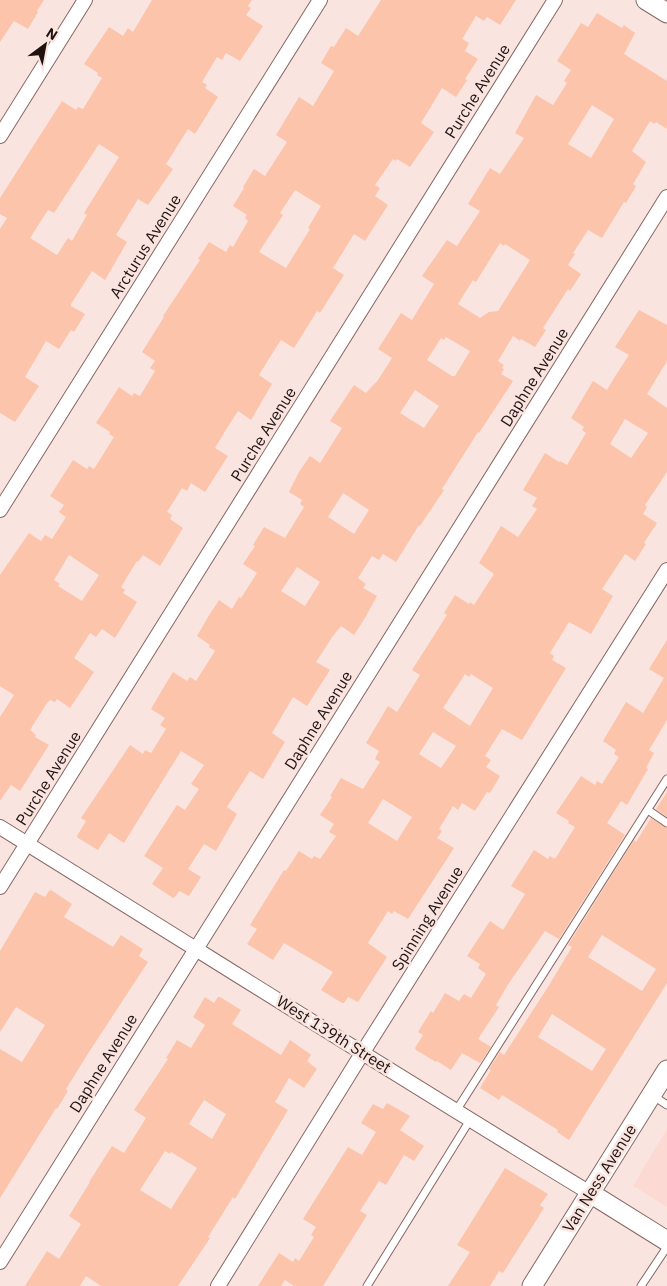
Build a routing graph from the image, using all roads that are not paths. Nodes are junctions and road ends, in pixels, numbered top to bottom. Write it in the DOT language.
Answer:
graph roads {
  1 [pos="86,0"];
  2 [pos="320,0"];
  3 [pos="555,0"];
  4 [pos="646,0"];
  5 [pos="667,13"];
  6 [pos="0,136"];
  7 [pos="667,197"];
  8 [pos="0,510"];
  9 [pos="667,570"];
  10 [pos="667,779"];
  11 [pos="648,810"];
  12 [pos="667,823"];
  13 [pos="0,827"];
  14 [pos="28,844"];
  15 [pos="0,887"];
  16 [pos="196,948"];
  17 [pos="363,1052"];
  18 [pos="667,1070"];
  19 [pos="659,1100"];
  20 [pos="456,1111"];
  21 [pos="470,1120"];
  22 [pos="590,1193"];
  23 [pos="667,1241"];
  24 [pos="667,1247"];
  25 [pos="0,1262"];
  26 [pos="218,1286"];
  27 [pos="368,1286"];
  28 [pos="533,1286"];
  29 [pos="641,1286"];
  1 -- 6 [label="street"];
  2 -- 8 [label="street, Arcturus Avenue"];
  3 -- 14 [label="street, Purche Avenue"];
  4 -- 5 [label="main road"];
  7 -- 16 [label="street, Daphne Avenue"];
  9 -- 17 [label="street, Spinning Avenue"];
  10 -- 11 [label="lane"];
  11 -- 12 [label="lane"];
  11 -- 20 [label="lane"];
  13 -- 14 [label="street, West 139th Street"];
  14 -- 15 [label="street, Purche Avenue"];
  14 -- 16 [label="street, West 139th Street"];
  16 -- 17 [label="street, West 139th Street"];
  16 -- 25 [label="street, Daphne Avenue"];
  17 -- 20 [label="street, West 139th Street"];
  17 -- 26 [label="street, Spinning Avenue"];
  18 -- 19 [label="main road, Van Ness Avenue"];
  19 -- 22 [label="main road, Van Ness Avenue"];
  20 -- 21 [label="street, West 139th Street"];
  21 -- 22 [label="street, West 139th Street"];
  21 -- 27 [label="lane"];
  22 -- 23 [label="main road, West 139th Street"];
  22 -- 28 [label="main road, Van Ness Avenue"];
  24 -- 29 [label="lane"];
}
